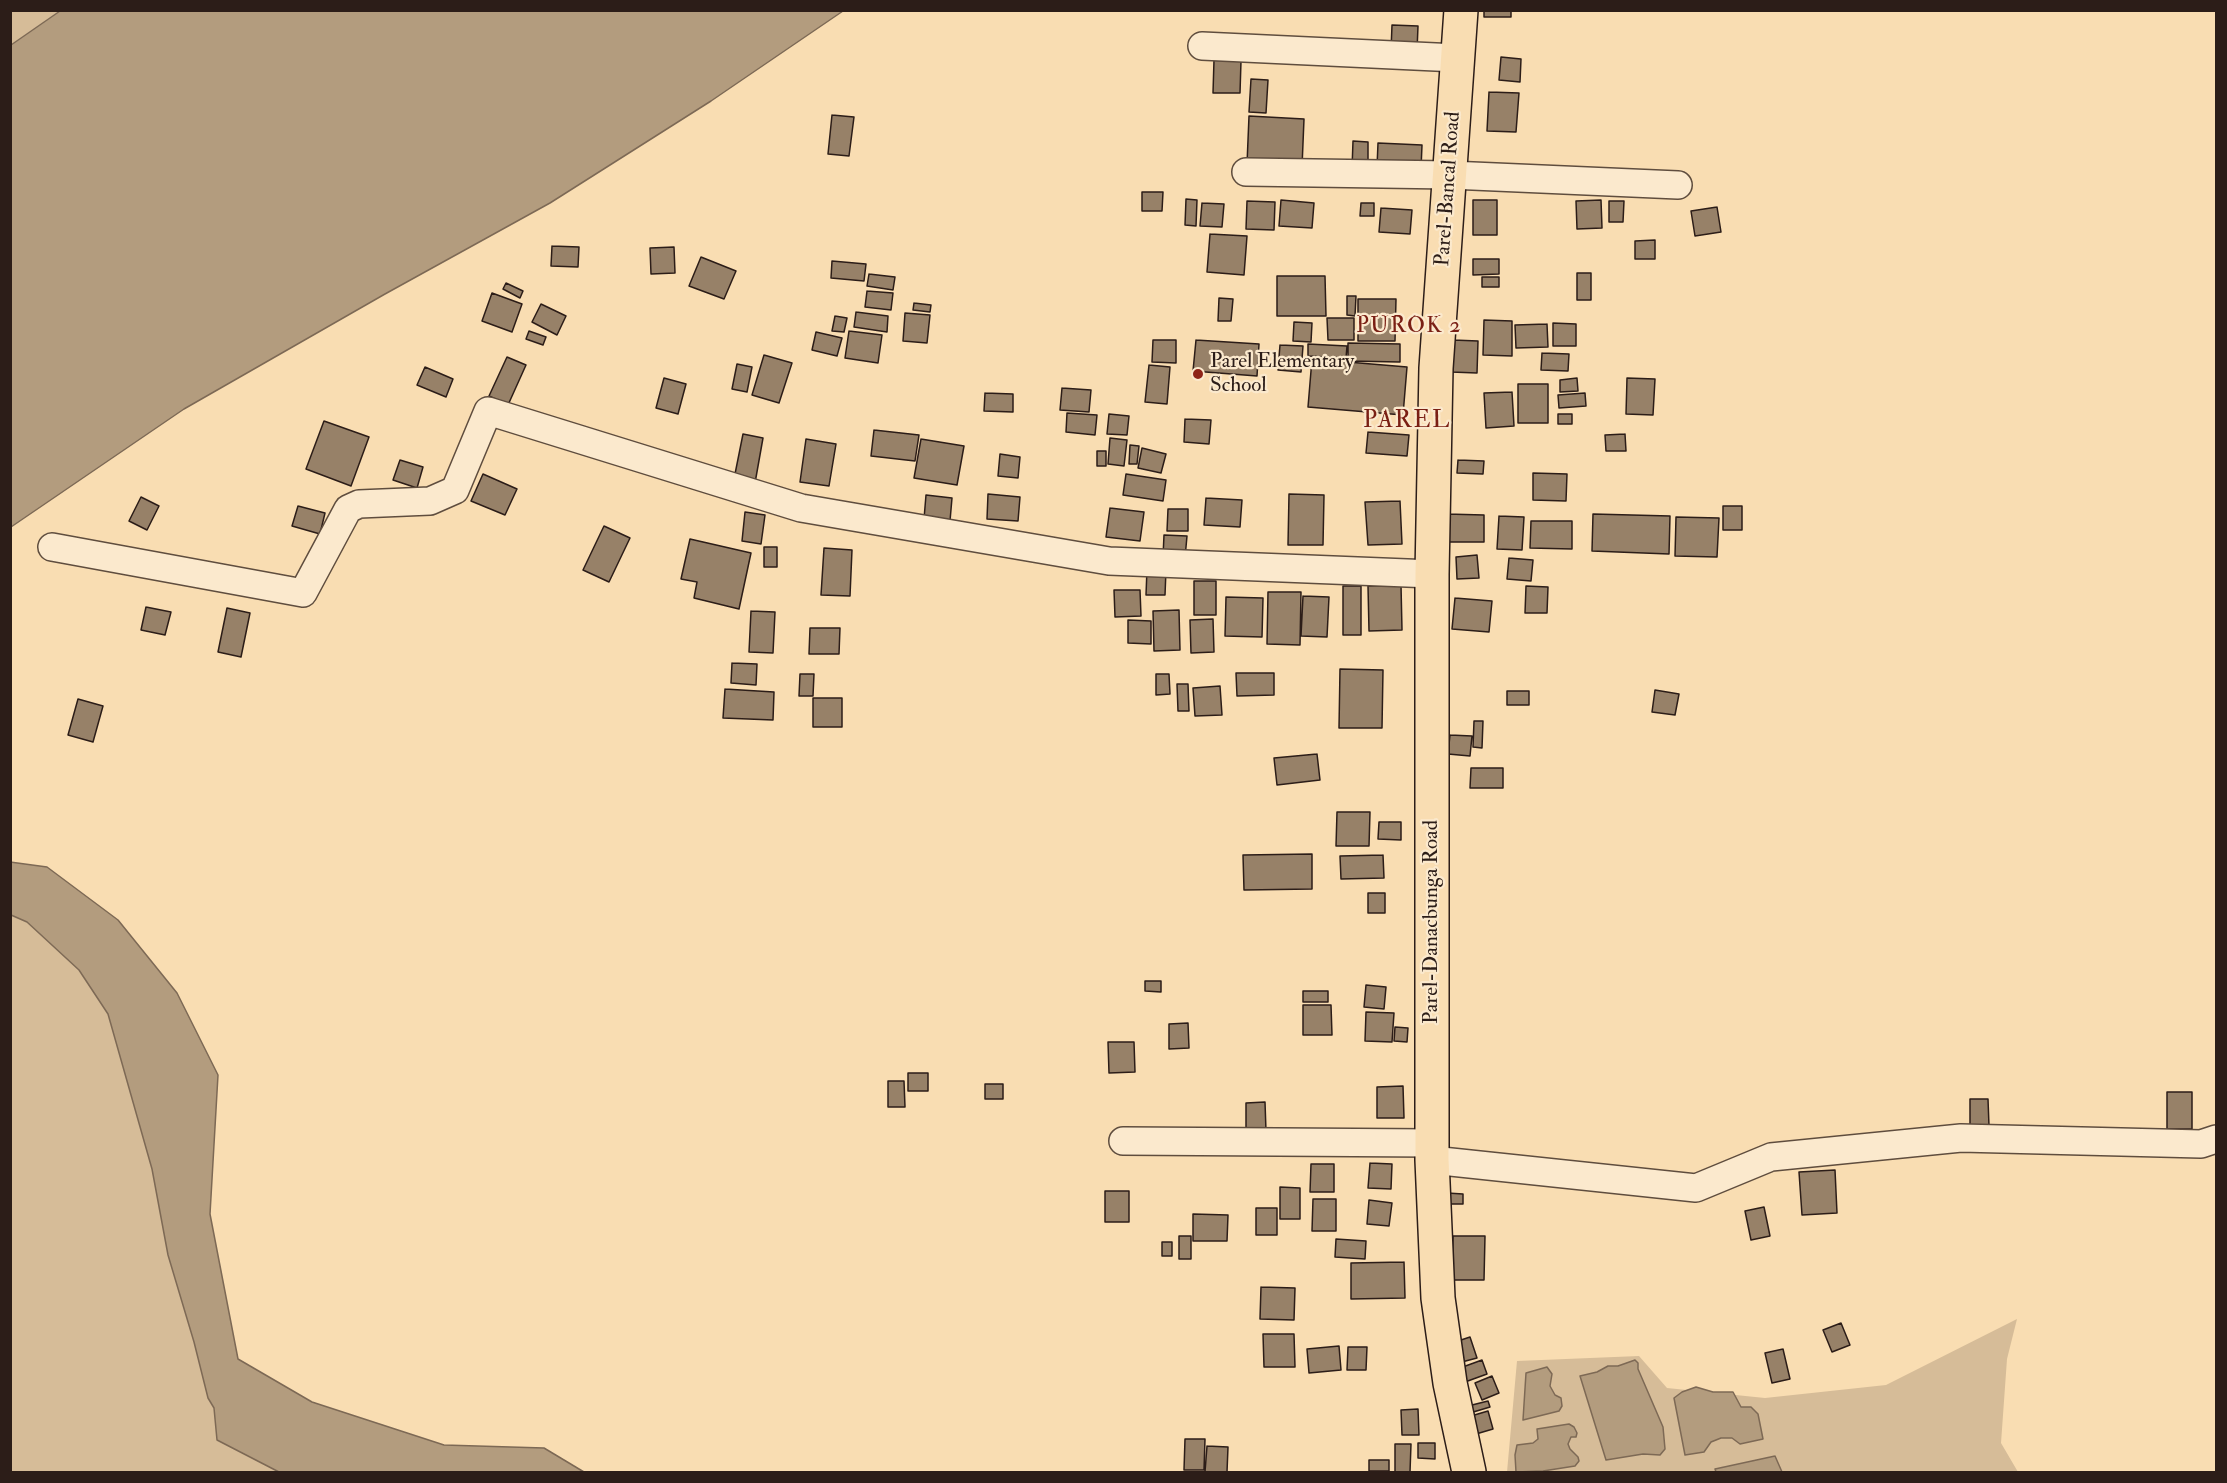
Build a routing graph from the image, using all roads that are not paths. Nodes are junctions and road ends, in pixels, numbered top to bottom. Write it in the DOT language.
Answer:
graph roads {
  1 [pos="1461,10"];
  2 [pos="1202,46"];
  3 [pos="1457,57"];
  4 [pos="1246,172"];
  5 [pos="1450,175"];
  6 [pos="1678,185"];
  7 [pos="1436,368"];
  8 [pos="52,547"];
  9 [pos="1432,574"];
  10 [pos="2217,1139"];
  11 [pos="1123,1141"];
  12 [pos="1432,1151"];
  13 [pos="1469,1473"];
  1 -- 3 [label="main road, Parel-Bancal Road"];
  2 -- 3 [label="street"];
  3 -- 5 [label="main road, Parel-Bancal Road"];
  4 -- 5 [label="street"];
  5 -- 6 [label="street"];
  5 -- 7 [label="main road, Parel-Bancal Road"];
  7 -- 9 [label="main road, Parel-Danacbunga Road"];
  8 -- 9 [label="street"];
  9 -- 12 [label="main road, Parel-Danacbunga Road"];
  10 -- 12 [label="street"];
  11 -- 12 [label="street"];
  12 -- 13 [label="main road, Parel-Danacbunga Road"];
}
